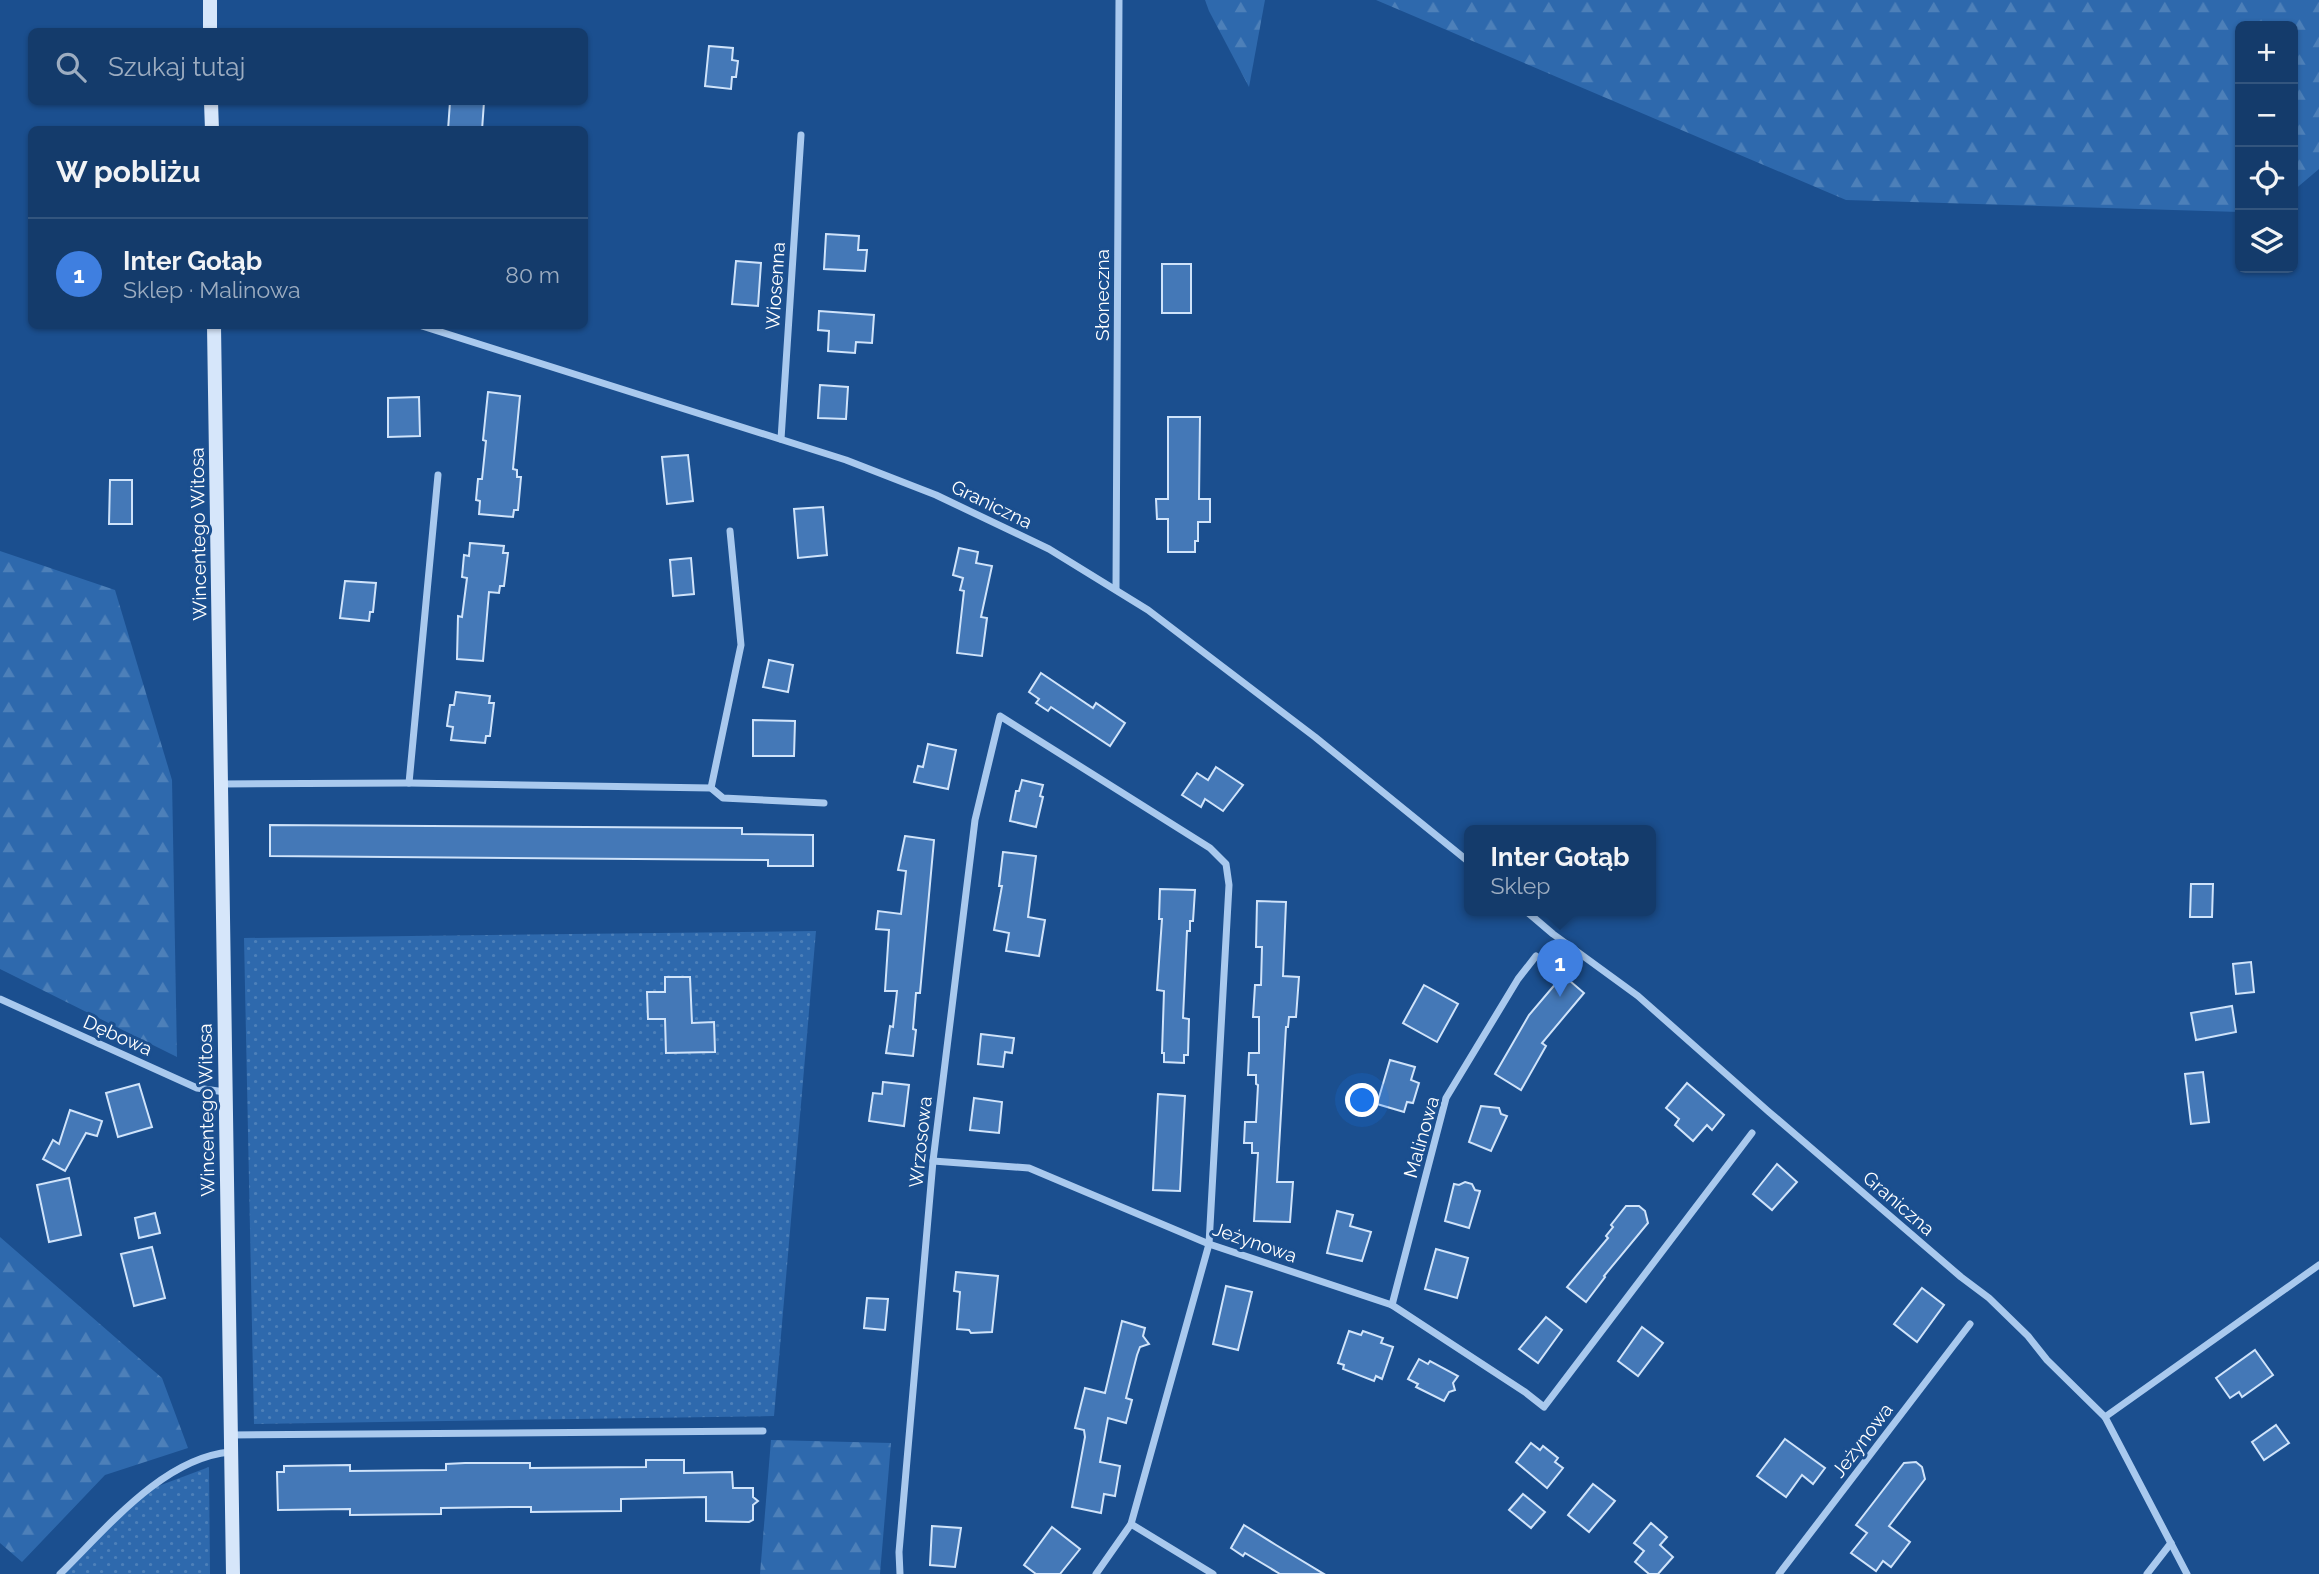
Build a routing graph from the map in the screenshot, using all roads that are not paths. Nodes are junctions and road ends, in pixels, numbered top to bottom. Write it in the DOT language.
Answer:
graph roads {
  1 [pos="210,0"];
  2 [pos="1119,0"];
  3 [pos="210,28"];
  4 [pos="211,105"];
  5 [pos="212,126"];
  6 [pos="801,135"];
  7 [pos="214,329"];
  8 [pos="432,329"];
  9 [pos="781,439"];
  10 [pos="438,475"];
  11 [pos="730,531"];
  12 [pos="1116,589"];
  13 [pos="409,783"];
  14 [pos="220,784"];
  15 [pos="711,788"];
  16 [pos="824,803"];
  17 [pos="1464,858"];
  18 [pos="1532,916"];
  19 [pos="1536,956"];
  20 [pos="0,999"];
  21 [pos="225,1092"];
  22 [pos="1752,1133"];
  23 [pos="933,1161"];
  24 [pos="1209,1244"];
  25 [pos="2319,1265"];
  26 [pos="1392,1305"];
  27 [pos="1970,1324"];
  28 [pos="2105,1417"];
  29 [pos="763,1431"];
  30 [pos="230,1435"];
  31 [pos="230,1452"];
  32 [pos="1131,1524"];
  33 [pos="2171,1542"];
  34 [pos="60,1574"];
  35 [pos="233,1574"];
  36 [pos="900,1574"];
  37 [pos="1096,1574"];
  38 [pos="1213,1574"];
  39 [pos="1779,1574"];
  40 [pos="2147,1574"];
  41 [pos="2187,1574"];
  1 -- 3 [label="street"];
  2 -- 12 [label="street, Słoneczna"];
  4 -- 5 [label="street"];
  6 -- 9 [label="street, Wiosenna"];
  7 -- 14 [label="street, Wincentego Witosa"];
  8 -- 9 [label="street, Graniczna"];
  9 -- 12 [label="street, Graniczna"];
  10 -- 13 [label="street"];
  11 -- 15 [label="street"];
  12 -- 17 [label="street, Graniczna"];
  13 -- 14 [label="street"];
  13 -- 15 [label="street"];
  14 -- 21 [label="street, Wincentego Witosa"];
  15 -- 16 [label="street"];
  18 -- 28 [label="street, Graniczna"];
  19 -- 26 [label="street, Malinowa"];
  20 -- 21 [label="street, Dębowa"];
  21 -- 30 [label="street, Wincentego Witosa"];
  22 -- 26 [label="street, Jeżynowa"];
  23 -- 24 [label="street, Jeżynowa"];
  23 -- 24 [label="street, Wrzosowa"];
  23 -- 36 [label="street, Wrzosowa"];
  24 -- 26 [label="street, Jeżynowa"];
  24 -- 32 [label="street"];
  25 -- 28 [label="street"];
  27 -- 39 [label="street, Jeżynowa"];
  28 -- 33 [label="street, Graniczna"];
  29 -- 30 [label="street"];
  30 -- 31 [label="street, Wincentego Witosa"];
  31 -- 34 [label="street"];
  31 -- 35 [label="street, Wincentego Witosa"];
  32 -- 37 [label="street"];
  32 -- 38 [label="street"];
  33 -- 40 [label="street"];
  33 -- 41 [label="street, Graniczna"];
}
